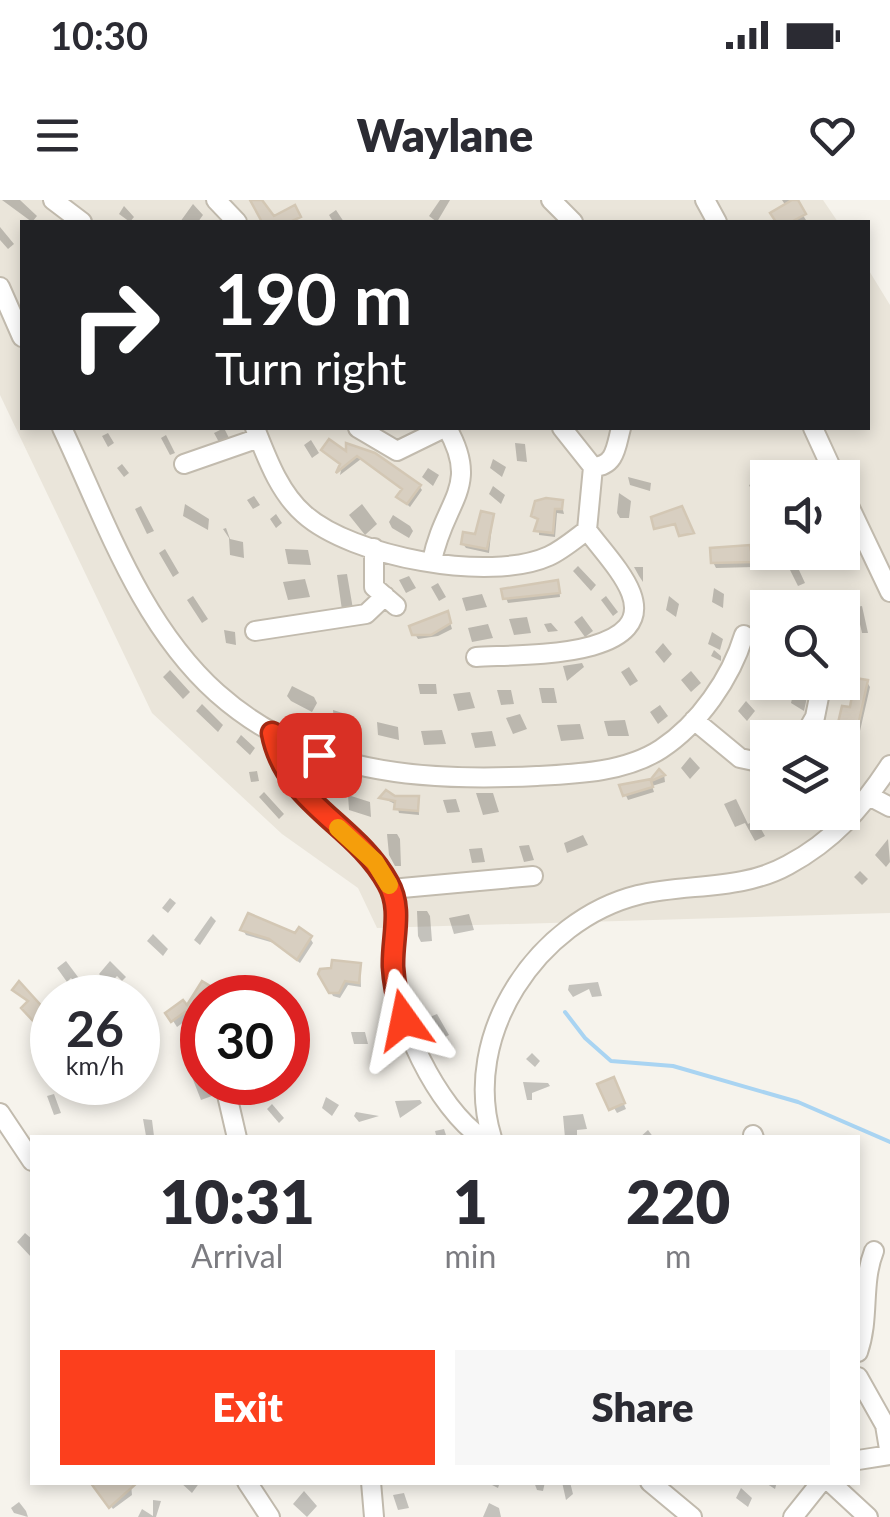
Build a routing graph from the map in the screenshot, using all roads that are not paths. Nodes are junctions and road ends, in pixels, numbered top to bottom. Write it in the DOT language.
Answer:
graph roads {
  1 [pos="53,200"];
  2 [pos="216,200"];
  3 [pos="552,200"];
  4 [pos="79,220"];
  5 [pos="235,220"];
  6 [pos="571,220"];
  7 [pos="0,288"];
  8 [pos="20,333"];
  9 [pos="63,430"];
  10 [pos="362,430"];
  11 [pos="441,430"];
  12 [pos="446,430"];
  13 [pos="564,430"];
  14 [pos="620,430"];
  15 [pos="814,430"];
  16 [pos="257,433"];
  17 [pos="828,460"];
  18 [pos="184,464"];
  19 [pos="593,467"];
  20 [pos="860,529"];
  21 [pos="587,530"];
  22 [pos="374,548"];
  23 [pos="432,561"];
  24 [pos="890,592"];
  25 [pos="256,630"];
  26 [pos="744,635"];
  27 [pos="476,656"];
  28 [pos="694,720"];
  29 [pos="272,733"];
  30 [pos="750,760"];
  31 [pos="890,765"];
  32 [pos="869,796"];
  33 [pos="890,807"];
  34 [pos="533,876"];
  35 [pos="391,889"];
  36 [pos="229,1105"];
  37 [pos="0,1112"];
  38 [pos="236,1135"];
  39 [pos="479,1135"];
  40 [pos="492,1135"];
  41 [pos="30,1158"];
  42 [pos="874,1250"];
  43 [pos="860,1343"];
  44 [pos="860,1380"];
  45 [pos="890,1455"];
  46 [pos="860,1460"];
  47 [pos="250,1485"];
  48 [pos="371,1485"];
  49 [pos="654,1485"];
  50 [pos="819,1485"];
  51 [pos="833,1485"];
  52 [pos="270,1517"];
  53 [pos="374,1517"];
  54 [pos="692,1517"];
  55 [pos="793,1517"];
  56 [pos="868,1517"];
  1 -- 4 [label="street"];
  2 -- 5 [label="street"];
  3 -- 6 [label="street"];
  7 -- 8 [label="street"];
  9 -- 29 [label="street"];
  10 -- 11 [label="street"];
  12 -- 23 [label="street"];
  13 -- 19 [label="street"];
  14 -- 19 [label="street"];
  15 -- 17 [label="street"];
  16 -- 18 [label="street"];
  16 -- 22 [label="street"];
  19 -- 21 [label="street"];
  20 -- 24 [label="street"];
  21 -- 23 [label="street"];
  21 -- 27 [label="street"];
  22 -- 23 [label="street"];
  22 -- 25 [label="street"];
  26 -- 28 [label="street"];
  28 -- 29 [label="street"];
  28 -- 30 [label="street"];
  29 -- 35 [label="street"];
  31 -- 32 [label="street"];
  32 -- 33 [label="street"];
  32 -- 40 [label="street"];
  34 -- 35 [label="street"];
  35 -- 39 [label="street"];
  36 -- 38 [label="street"];
  37 -- 41 [label="street"];
  42 -- 43 [label="street"];
  44 -- 45 [label="street"];
  45 -- 46 [label="street"];
  47 -- 52 [label="street"];
  48 -- 53 [label="street"];
  49 -- 54 [label="street"];
  50 -- 55 [label="street"];
  51 -- 56 [label="street"];
}
